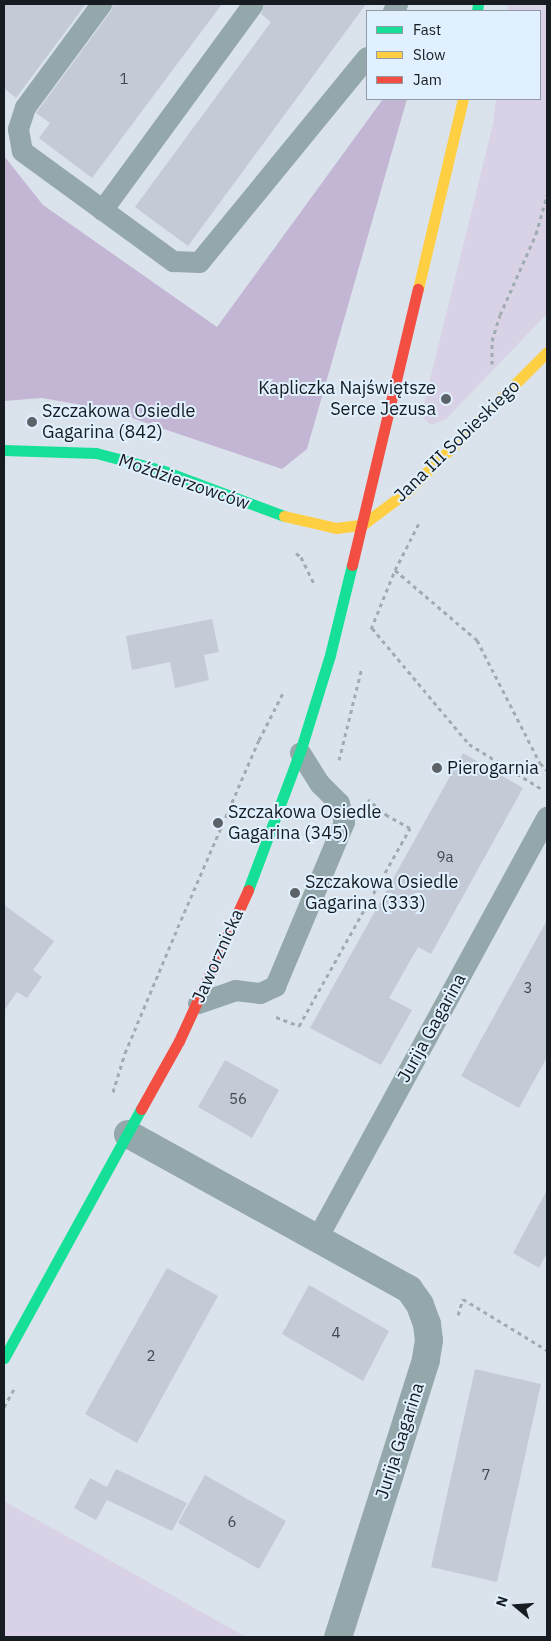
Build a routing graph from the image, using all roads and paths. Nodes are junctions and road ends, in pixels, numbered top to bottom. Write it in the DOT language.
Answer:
graph roads {
  1 [pos="101,4"];
  2 [pos="253,4"];
  3 [pos="366,58"];
  4 [pos="463,100"];
  5 [pos="547,195"];
  6 [pos="102,210"];
  7 [pos="547,352"];
  8 [pos="492,366"];
  9 [pos="4,450"];
  10 [pos="362,525"];
  11 [pos="295,552"];
  12 [pos="314,591"];
  13 [pos="372,628"];
  14 [pos="370,637"];
  15 [pos="363,664"];
  16 [pos="284,689"];
  17 [pos="300,752"];
  18 [pos="340,768"];
  19 [pos="547,770"];
  20 [pos="547,792"];
  21 [pos="361,793"];
  22 [pos="547,817"];
  23 [pos="410,828"];
  24 [pos="198,1002"];
  25 [pos="112,1094"];
  26 [pos="128,1134"];
  27 [pos="317,1238"];
  28 [pos="463,1299"];
  29 [pos="547,1350"];
  30 [pos="4,1358"];
  31 [pos="338,1637"];
  1 -- 6 [label="lane"];
  2 -- 6 [label="lane"];
  3 -- 6 [label="lane"];
  4 -- 10 [label="street, Jaworznicka"];
  5 -- 8 [label="path"];
  7 -- 10 [label="street, Jana III Sobieskiego"];
  9 -- 10 [label="street, Moździerzowców"];
  10 -- 17 [label="street, Jaworznicka"];
  11 -- 12 [label="path"];
  13 -- 14 [label="path"];
  13 -- 19 [label="path"];
  13 -- 20 [label="path"];
  15 -- 18 [label="path"];
  16 -- 25 [label="path"];
  17 -- 24 [label="street, Jaworznicka"];
  17 -- 24 [label="lane"];
  21 -- 23 [label="path"];
  22 -- 27 [label="lane, Jurija Gagarina"];
  24 -- 26 [label="street, Jaworznicka"];
  26 -- 27 [label="street, Jurija Gagarina"];
  26 -- 30 [label="street, Jaworznicka"];
  27 -- 31 [label="street, Jurija Gagarina"];
  28 -- 29 [label="path"];
}
